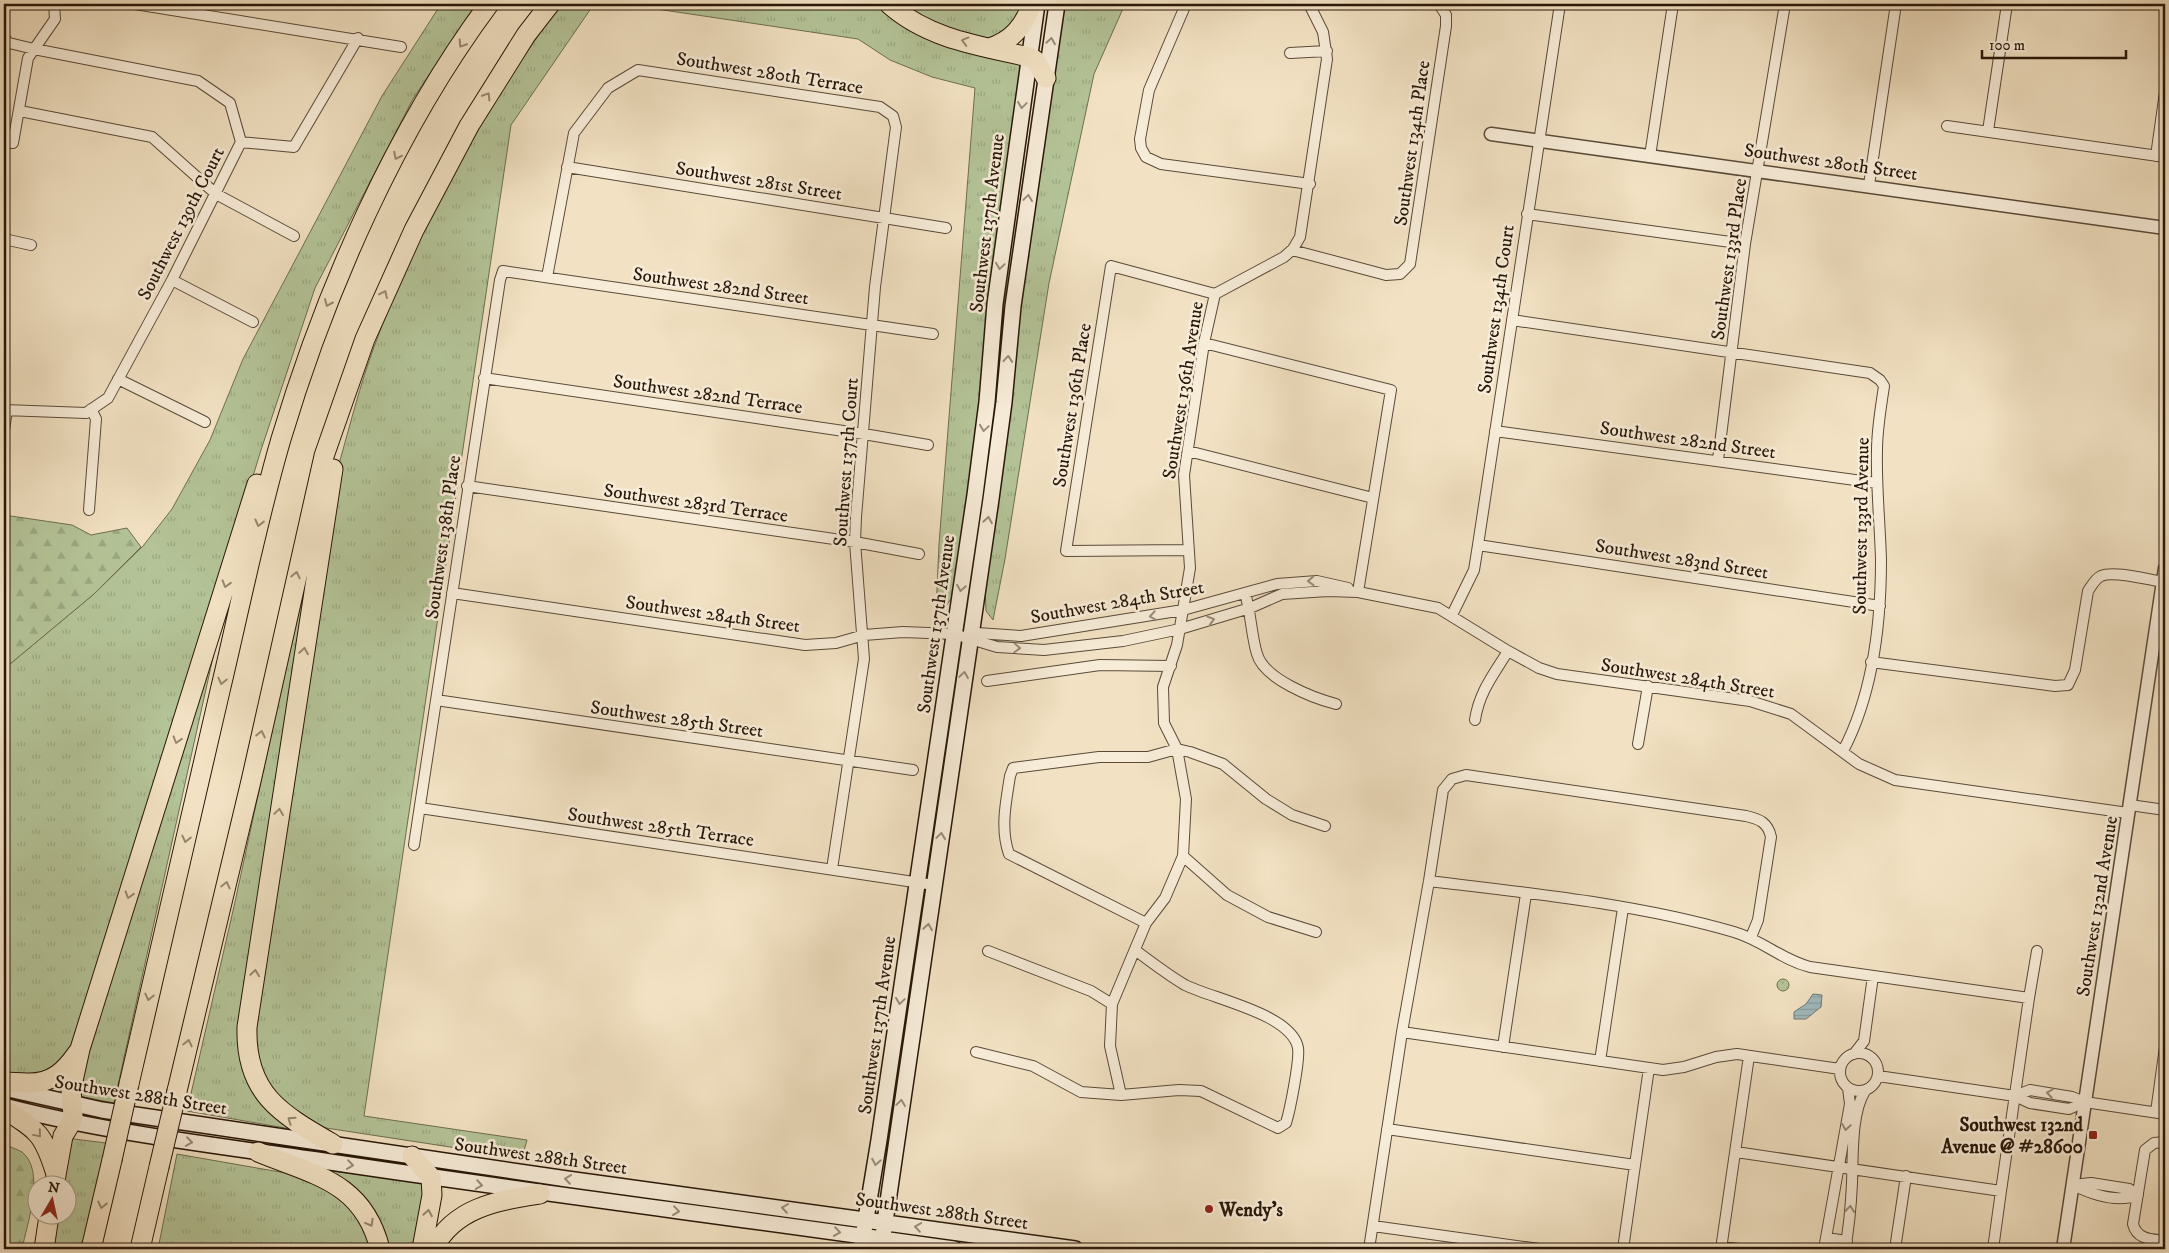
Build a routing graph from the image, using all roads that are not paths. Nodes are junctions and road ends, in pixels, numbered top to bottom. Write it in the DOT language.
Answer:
graph roads {
  1 [pos="54,4"];
  2 [pos="135,4"];
  3 [pos="490,4"];
  4 [pos="550,4"];
  5 [pos="889,4"];
  6 [pos="1032,4"];
  7 [pos="1037,4"];
  8 [pos="1057,4"];
  9 [pos="1186,4"];
  10 [pos="1309,4"];
  11 [pos="1439,4"];
  12 [pos="1560,4"];
  13 [pos="1673,4"];
  14 [pos="1784,4"];
  15 [pos="1896,4"];
  16 [pos="2007,4"];
  17 [pos="4,38"];
  18 [pos="358,38"];
  19 [pos="401,47"];
  20 [pos="989,48"];
  21 [pos="34,49"];
  22 [pos="1327,52"];
  23 [pos="1290,53"];
  24 [pos="1030,57"];
  25 [pos="1046,78"];
  26 [pos="2165,92"];
  27 [pos="20,111"];
  28 [pos="893,116"];
  29 [pos="1947,126"];
  30 [pos="1988,131"];
  31 [pos="1491,134"];
  32 [pos="1538,140"];
  33 [pos="8,142"];
  34 [pos="242,142"];
  35 [pos="1650,156"];
  36 [pos="2161,156"];
  37 [pos="567,167"];
  38 [pos="1759,170"];
  39 [pos="1310,184"];
  40 [pos="1869,185"];
  41 [pos="216,194"];
  42 [pos="1527,214"];
  43 [pos="883,218"];
  44 [pos="946,228"];
  45 [pos="2165,228"];
  46 [pos="294,236"];
  47 [pos="4,239"];
  48 [pos="1745,244"];
  49 [pos="31,245"];
  50 [pos="1292,250"];
  51 [pos="503,271"];
  52 [pos="547,277"];
  53 [pos="172,280"];
  54 [pos="1214,294"];
  55 [pos="1512,320"];
  56 [pos="253,322"];
  57 [pos="872,325"];
  58 [pos="933,334"];
  59 [pos="366,339"];
  60 [pos="1204,343"];
  61 [pos="1732,352"];
  62 [pos="484,378"];
  63 [pos="118,379"];
  64 [pos="5,410"];
  65 [pos="91,410"];
  66 [pos="205,422"];
  67 [pos="4,430"];
  68 [pos="1495,431"];
  69 [pos="864,434"];
  70 [pos="280,442"];
  71 [pos="928,445"];
  72 [pos="1188,451"];
  73 [pos="1718,460"];
  74 [pos="1877,483"];
  75 [pos="467,486"];
  76 [pos="1373,498"];
  77 [pos="89,510"];
  78 [pos="855,542"];
  79 [pos="1478,545"];
  80 [pos="1188,550"];
  81 [pos="920,554"];
  82 [pos="2165,568"];
  83 [pos="2163,582"];
  84 [pos="1358,592"];
  85 [pos="452,593"];
  86 [pos="1245,593"];
  87 [pos="1880,606"];
  88 [pos="1250,608"];
  89 [pos="1183,610"];
  90 [pos="1452,614"];
  91 [pos="1180,629"];
  92 [pos="864,634"];
  93 [pos="954,634"];
  94 [pos="970,638"];
  95 [pos="1508,651"];
  96 [pos="1871,662"];
  97 [pos="1171,666"];
  98 [pos="986,681"];
  99 [pos="1648,686"];
  100 [pos="436,700"];
  101 [pos="1336,704"];
  102 [pos="1475,720"];
  103 [pos="1638,744"];
  104 [pos="1177,749"];
  105 [pos="1842,751"];
  106 [pos="847,761"];
  107 [pos="913,770"];
  108 [pos="420,808"];
  109 [pos="2129,809"];
  110 [pos="2165,810"];
  111 [pos="1325,826"];
  112 [pos="414,845"];
  113 [pos="1183,856"];
  114 [pos="832,869"];
  115 [pos="1429,881"];
  116 [pos="918,882"];
  117 [pos="934,885"];
  118 [pos="1526,894"];
  119 [pos="1623,908"];
  120 [pos="1146,923"];
  121 [pos="1316,932"];
  122 [pos="1751,937"];
  123 [pos="1135,950"];
  124 [pos="2037,951"];
  125 [pos="988,952"];
  126 [pos="1873,976"];
  127 [pos="2030,998"];
  128 [pos="1112,1004"];
  129 [pos="1402,1032"];
  130 [pos="1864,1042"];
  131 [pos="1503,1047"];
  132 [pos="2165,1047"];
  133 [pos="80,1049"];
  134 [pos="976,1052"];
  135 [pos="1854,1054"];
  136 [pos="1749,1056"];
  137 [pos="1869,1056"];
  138 [pos="1600,1061"];
  139 [pos="890,1068"];
  140 [pos="1649,1068"];
  141 [pos="1840,1069"];
  142 [pos="905,1070"];
  143 [pos="1878,1076"];
  144 [pos="4,1082"];
  145 [pos="4,1088"];
  146 [pos="1848,1088"];
  147 [pos="1865,1091"];
  148 [pos="1121,1095"];
  149 [pos="2015,1096"];
  150 [pos="2085,1102"];
  151 [pos="4,1108"];
  152 [pos="2160,1113"];
  153 [pos="72,1114"];
  154 [pos="1387,1129"];
  155 [pos="2165,1142"];
  156 [pos="333,1144"];
  157 [pos="258,1152"];
  158 [pos="1736,1152"];
  159 [pos="412,1156"];
  160 [pos="1635,1165"];
  161 [pos="1839,1166"];
  162 [pos="1852,1169"];
  163 [pos="54,1176"];
  164 [pos="56,1176"];
  165 [pos="1906,1176"];
  166 [pos="431,1177"];
  167 [pos="2073,1185"];
  168 [pos="2001,1191"];
  169 [pos="540,1194"];
  170 [pos="2138,1195"];
  171 [pos="152,1197"];
  172 [pos="866,1219"];
  173 [pos="885,1222"];
  174 [pos="47,1226"];
  175 [pos="1372,1226"];
  176 [pos="1826,1238"];
  177 [pos="2165,1241"];
  178 [pos="862,1243"];
  179 [pos="882,1244"];
  180 [pos="1846,1245"];
  181 [pos="1721,1248"];
  182 [pos="44,1249"];
  183 [pos="91,1249"];
  184 [pos="140,1249"];
  185 [pos="151,1249"];
  186 [pos="380,1249"];
  187 [pos="422,1249"];
  188 [pos="434,1249"];
  189 [pos="954,1249"];
  190 [pos="1075,1249"];
  191 [pos="1369,1249"];
  192 [pos="1539,1249"];
  193 [pos="1623,1249"];
  194 [pos="1738,1249"];
  195 [pos="1824,1249"];
  196 [pos="1895,1249"];
  197 [pos="1993,1249"];
  198 [pos="2063,1249"];
  1 -- 21 [label="street"];
  2 -- 18 [label="street"];
  3 -- 70 [label="highway, one-way"];
  59 -- 4 [label="highway, one-way"];
  20 -- 5 [label="highway, one-way"];
  6 -- 20 [label="highway"];
  7 -- 24 [label="main road, Southwest 137th Avenue"];
  25 -- 8 [label="main road, Southwest 137th Avenue, one-way"];
  9 -- 39 [label="street"];
  10 -- 22 [label="street"];
  11 -- 50 [label="street, Southwest 134th Place"];
  12 -- 32 [label="street, Southwest 134th Court"];
  13 -- 35 [label="street"];
  14 -- 38 [label="street, Southwest 133rd Place"];
  15 -- 40 [label="street"];
  16 -- 30 [label="street"];
  17 -- 21 [label="street"];
  18 -- 19 [label="street"];
  18 -- 34 [label="street, Southwest 139th Court"];
  20 -- 24 [label="highway"];
  21 -- 27 [label="street"];
  21 -- 34 [label="street"];
  22 -- 23 [label="street"];
  22 -- 39 [label="street"];
  24 -- 25 [label="highway"];
  24 -- 93 [label="main road, Southwest 137th Avenue, one-way"];
  94 -- 25 [label="main road, Southwest 137th Avenue, one-way"];
  26 -- 36 [label="street"];
  27 -- 33 [label="street"];
  27 -- 41 [label="street"];
  28 -- 37 [label="street, Southwest 280th Terrace"];
  28 -- 43 [label="street, Southwest 137th Court"];
  29 -- 30 [label="street"];
  30 -- 36 [label="street"];
  31 -- 32 [label="street, Southwest 280th Street"];
  32 -- 35 [label="street, Southwest 280th Street"];
  32 -- 42 [label="street, Southwest 134th Court"];
  34 -- 41 [label="street, Southwest 139th Court"];
  35 -- 38 [label="street, Southwest 280th Street"];
  37 -- 43 [label="street, Southwest 281st Street"];
  37 -- 52 [label="street"];
  38 -- 40 [label="street, Southwest 280th Street"];
  38 -- 48 [label="street, Southwest 133rd Place"];
  39 -- 50 [label="street"];
  40 -- 45 [label="street, Southwest 280th Street"];
  41 -- 46 [label="street"];
  41 -- 53 [label="street, Southwest 139th Court"];
  42 -- 48 [label="street"];
  42 -- 55 [label="street, Southwest 134th Court"];
  43 -- 44 [label="street, Southwest 281st Street"];
  43 -- 57 [label="street, Southwest 137th Court"];
  47 -- 49 [label="street"];
  48 -- 61 [label="street, Southwest 133rd Place"];
  50 -- 54 [label="street"];
  51 -- 52 [label="street, Southwest 282nd Street"];
  51 -- 62 [label="street, Southwest 138th Place"];
  52 -- 57 [label="street, Southwest 282nd Street"];
  53 -- 56 [label="street"];
  53 -- 63 [label="street, Southwest 139th Court"];
  54 -- 60 [label="street, Southwest 136th Avenue"];
  54 -- 80 [label="street, Southwest 136th Place"];
  55 -- 61 [label="street"];
  55 -- 68 [label="street, Southwest 134th Court"];
  57 -- 58 [label="street, Southwest 282nd Street"];
  57 -- 69 [label="street, Southwest 137th Court"];
  156 -- 59 [label="highway, one-way"];
  171 -- 59 [label="highway, one-way, bridge"];
  60 -- 72 [label="street, Southwest 136th Avenue"];
  60 -- 76 [label="street"];
  61 -- 73 [label="street, Southwest 133rd Place"];
  61 -- 74 [label="street, Southwest 133rd Avenue"];
  62 -- 69 [label="street, Southwest 282nd Terrace"];
  62 -- 75 [label="street, Southwest 138th Place"];
  63 -- 65 [label="street, Southwest 139th Court"];
  63 -- 66 [label="street"];
  64 -- 65 [label="street"];
  64 -- 67 [label="street"];
  65 -- 77 [label="street"];
  68 -- 73 [label="street, Southwest 282nd Street"];
  68 -- 79 [label="street, Southwest 134th Court"];
  69 -- 71 [label="street, Southwest 282nd Terrace"];
  69 -- 78 [label="street, Southwest 137th Court"];
  70 -- 133 [label="highway, one-way"];
  70 -- 183 [label="highway, one-way, bridge"];
  72 -- 76 [label="street"];
  72 -- 80 [label="street, Southwest 136th Avenue"];
  73 -- 74 [label="street, Southwest 282nd Street"];
  74 -- 87 [label="street, Southwest 133rd Avenue"];
  75 -- 78 [label="street, Southwest 283rd Terrace"];
  75 -- 85 [label="street, Southwest 138th Place"];
  76 -- 84 [label="street"];
  78 -- 81 [label="street, Southwest 283rd Terrace"];
  78 -- 92 [label="street, Southwest 137th Court"];
  79 -- 87 [label="street, Southwest 283nd Street"];
  79 -- 90 [label="street, Southwest 134th Court"];
  80 -- 89 [label="street, Southwest 136th Avenue"];
  82 -- 83 [label="street, Southwest 132nd Avenue"];
  83 -- 96 [label="street"];
  83 -- 109 [label="street, Southwest 132nd Avenue"];
  84 -- 86 [label="street, Southwest 284th Street, one-way"];
  84 -- 88 [label="street, Southwest 284th Street"];
  84 -- 90 [label="street, Southwest 284th Street"];
  85 -- 92 [label="street, Southwest 284th Street"];
  85 -- 100 [label="street, Southwest 138th Place"];
  86 -- 88 [label="street"];
  86 -- 89 [label="street, Southwest 284th Street"];
  87 -- 96 [label="street, Southwest 133rd Avenue"];
  91 -- 88 [label="street, Southwest 284th Street, one-way"];
  88 -- 101 [label="street"];
  89 -- 91 [label="street, Southwest 136th Avenue"];
  89 -- 94 [label="street, Southwest 284th Street, one-way"];
  90 -- 95 [label="street, Southwest 284th Street"];
  94 -- 91 [label="street, Southwest 284th Street, one-way"];
  91 -- 97 [label="street, Southwest 136th Avenue"];
  92 -- 93 [label="street, Southwest 284th Street"];
  92 -- 106 [label="street, Southwest 137th Court"];
  93 -- 94 [label="street, Southwest 284th Street"];
  93 -- 116 [label="main road, Southwest 137th Avenue"];
  117 -- 94 [label="main road, Southwest 137th Avenue, one-way"];
  95 -- 99 [label="street, Southwest 284th Street"];
  95 -- 102 [label="street"];
  96 -- 105 [label="street, Southwest 133rd Avenue"];
  97 -- 98 [label="street"];
  97 -- 104 [label="street, Southwest 136th Avenue"];
  99 -- 103 [label="street"];
  99 -- 105 [label="street, Southwest 284th Street"];
  100 -- 106 [label="street, Southwest 285th Street"];
  100 -- 108 [label="street, Southwest 138th Place"];
  104 -- 111 [label="street"];
  104 -- 113 [label="street, Southwest 136th Avenue"];
  104 -- 120 [label="street"];
  105 -- 109 [label="street, Southwest 284th Street"];
  106 -- 107 [label="street, Southwest 285th Street"];
  106 -- 114 [label="street, Southwest 137th Court"];
  108 -- 112 [label="street"];
  108 -- 114 [label="street, Southwest 285th Terrace"];
  109 -- 110 [label="street, Southwest 284th Street"];
  109 -- 150 [label="street, Southwest 132nd Avenue"];
  113 -- 120 [label="street, Southwest 136th Avenue"];
  113 -- 121 [label="street"];
  114 -- 116 [label="street, Southwest 285th Terrace"];
  115 -- 118 [label="street"];
  115 -- 122 [label="street"];
  115 -- 129 [label="street"];
  116 -- 117 [label="street, Southwest 285th Terrace"];
  116 -- 139 [label="main road, Southwest 137th Avenue, one-way"];
  142 -- 117 [label="main road, Southwest 137th Avenue, one-way"];
  118 -- 119 [label="street"];
  118 -- 131 [label="street"];
  119 -- 122 [label="street"];
  119 -- 138 [label="street"];
  120 -- 123 [label="street, Southwest 136th Avenue"];
  122 -- 126 [label="street"];
  123 -- 128 [label="street, Southwest 136th Avenue"];
  123 -- 148 [label="street"];
  124 -- 127 [label="street"];
  125 -- 128 [label="street"];
  126 -- 127 [label="street"];
  126 -- 130 [label="street"];
  127 -- 149 [label="street"];
  128 -- 148 [label="street, Southwest 136th Avenue"];
  129 -- 131 [label="street"];
  129 -- 154 [label="street"];
  130 -- 135 [label="street"];
  130 -- 137 [label="street"];
  131 -- 138 [label="street"];
  132 -- 152 [label="street"];
  133 -- 144 [label="highway"];
  133 -- 153 [label="highway"];
  134 -- 148 [label="street"];
  135 -- 137 [label="street"];
  135 -- 141 [label="street"];
  136 -- 140 [label="street"];
  136 -- 141 [label="street"];
  136 -- 158 [label="street"];
  137 -- 143 [label="street"];
  138 -- 140 [label="street"];
  139 -- 142 [label="main road"];
  139 -- 172 [label="main road, Southwest 137th Avenue, one-way"];
  140 -- 160 [label="street"];
  141 -- 146 [label="street"];
  173 -- 142 [label="main road, Southwest 137th Avenue, one-way"];
  143 -- 147 [label="street"];
  143 -- 149 [label="street"];
  145 -- 153 [label="main road, Southwest 288th Street"];
  146 -- 147 [label="street"];
  146 -- 161 [label="street, one-way"];
  147 -- 162 [label="street"];
  149 -- 150 [label="street"];
  149 -- 168 [label="street"];
  150 -- 152 [label="street"];
  150 -- 167 [label="street, Southwest 132nd Avenue"];
  151 -- 153 [label="main road, Southwest 288th Street"];
  151 -- 163 [label="highway, one-way"];
  153 -- 156 [label="main road, Southwest 288th Street"];
  153 -- 157 [label="main road, Southwest 288th Street, one-way"];
  153 -- 164 [label="highway"];
  154 -- 160 [label="street"];
  154 -- 175 [label="street"];
  155 -- 170 [label="street"];
  156 -- 159 [label="main road, Southwest 288th Street"];
  157 -- 166 [label="main road, Southwest 288th Street, one-way"];
  157 -- 186 [label="highway, one-way"];
  158 -- 161 [label="street"];
  158 -- 181 [label="street"];
  159 -- 166 [label="highway"];
  172 -- 159 [label="main road, Southwest 288th Street, one-way"];
  160 -- 193 [label="street"];
  161 -- 162 [label="street"];
  161 -- 176 [label="street"];
  162 -- 165 [label="street"];
  180 -- 162 [label="street, one-way"];
  165 -- 168 [label="street"];
  165 -- 196 [label="street"];
  166 -- 169 [label="main road, Southwest 288th Street, one-way"];
  187 -- 166 [label="highway, one-way"];
  167 -- 170 [label="street"];
  167 -- 198 [label="street, Southwest 132nd Avenue"];
  168 -- 197 [label="street"];
  169 -- 178 [label="main road, Southwest 288th Street, one-way"];
  169 -- 188 [label="highway"];
  170 -- 177 [label="street"];
  171 -- 184 [label="highway"];
  171 -- 185 [label="highway"];
  172 -- 173 [label="main road, Southwest 288th Street"];
  172 -- 178 [label="main road, Southwest 137th Avenue"];
  173 -- 179 [label="main road, Southwest 137th Avenue"];
  190 -- 173 [label="main road, Southwest 288th Street, one-way"];
  174 -- 182 [label="highway"];
  175 -- 191 [label="street"];
  175 -- 192 [label="street"];
  176 -- 180 [label="street"];
  176 -- 195 [label="street"];
  178 -- 179 [label="main road, Southwest 288th Street"];
  179 -- 189 [label="main road, Southwest 288th Street"];
  181 -- 194 [label="street"];
}
